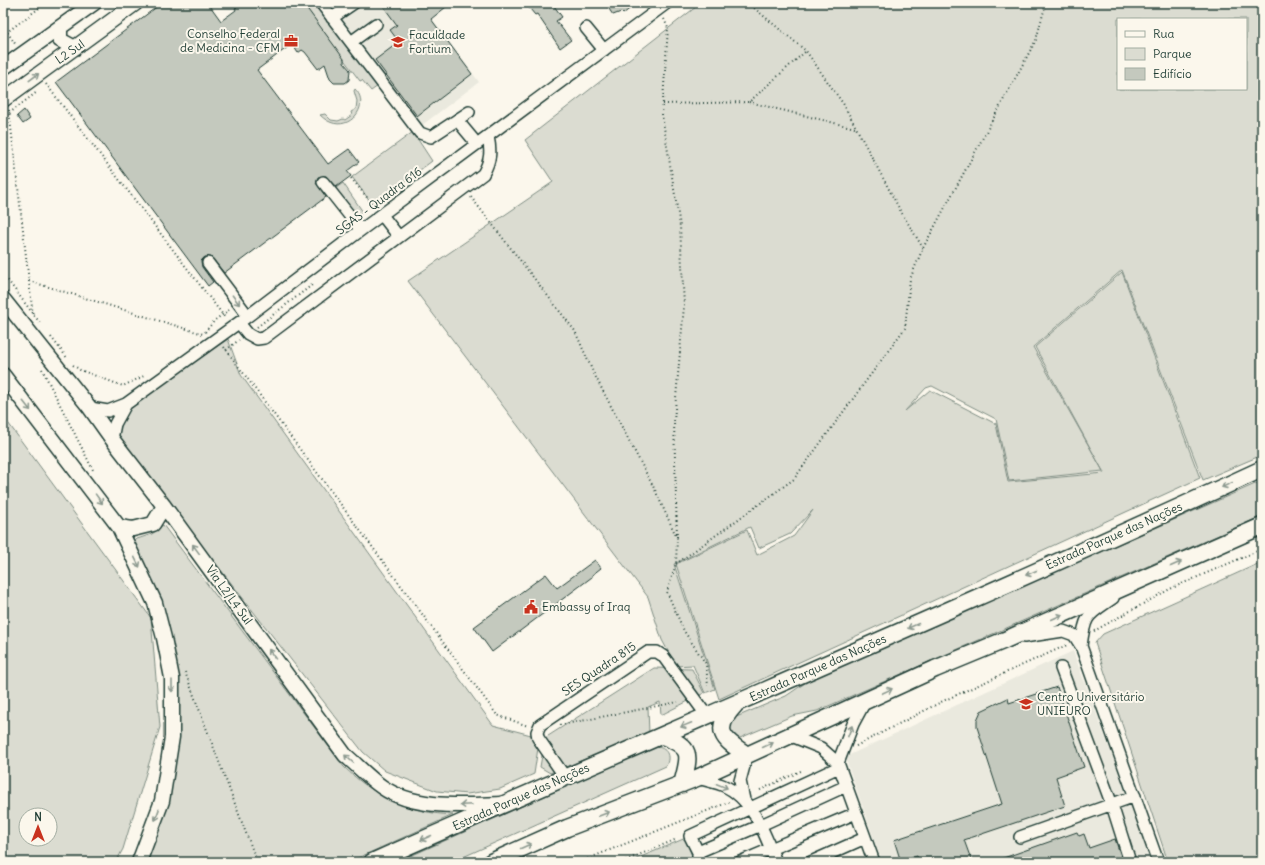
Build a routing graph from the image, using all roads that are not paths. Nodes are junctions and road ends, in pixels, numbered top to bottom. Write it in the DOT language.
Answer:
graph roads {
  1 [pos="94,3"];
  2 [pos="136,3"];
  3 [pos="321,3"];
  4 [pos="354,3"];
  5 [pos="662,6"];
  6 [pos="332,18"];
  7 [pos="376,24"];
  8 [pos="60,28"];
  9 [pos="586,28"];
  10 [pos="351,42"];
  11 [pos="75,48"];
  12 [pos="604,50"];
  13 [pos="3,68"];
  14 [pos="5,99"];
  15 [pos="469,112"];
  16 [pos="457,120"];
  17 [pos="488,136"];
  18 [pos="477,144"];
  19 [pos="323,182"];
  20 [pos="382,215"];
  21 [pos="360,230"];
  22 [pos="399,237"];
  23 [pos="208,263"];
  24 [pos="3,299"];
  25 [pos="240,322"];
  26 [pos="3,375"];
  27 [pos="126,404"];
  28 [pos="90,408"];
  29 [pos="112,439"];
  30 [pos="1262,469"];
  31 [pos="164,506"];
  32 [pos="1262,526"];
  33 [pos="119,527"];
  34 [pos="1134,584"];
  35 [pos="1005,640"];
  36 [pos="1080,641"];
  37 [pos="1061,668"];
  38 [pos="866,700"];
  39 [pos="735,705"];
  40 [pos="707,716"];
  41 [pos="789,735"];
  42 [pos="663,736"];
  43 [pos="747,754"];
  44 [pos="840,761"];
  45 [pos="565,777"];
  46 [pos="697,778"];
  47 [pos="682,784"];
  48 [pos="846,786"];
  49 [pos="1135,796"];
  50 [pos="504,803"];
  51 [pos="746,804"];
  52 [pos="1112,804"];
  53 [pos="856,813"];
  54 [pos="761,826"];
  55 [pos="1020,837"];
  56 [pos="865,838"];
  57 [pos="771,848"];
  58 [pos="698,857"];
  59 [pos="506,859"];
  60 [pos="139,862"];
  61 [pos="372,862"];
  62 [pos="490,862"];
  63 [pos="740,862"];
  64 [pos="776,862"];
  65 [pos="811,862"];
  66 [pos="873,862"];
  67 [pos="1130,862"];
  68 [pos="1158,862"];
  1 -- 8 [label="main road"];
  2 -- 11 [label="main road, L2 Sul"];
  3 -- 6 [label="street"];
  4 -- 6 [label="street"];
  5 -- 12 [label="street, SGAS - Quadra 616"];
  6 -- 10 [label="street"];
  7 -- 10 [label="street"];
  8 -- 11 [label="main road"];
  8 -- 13 [label="main road"];
  9 -- 12 [label="street"];
  10 -- 16 [label="street"];
  14 -- 11 [label="main road, L2 Sul, one-way"];
  12 -- 17 [label="street, SGAS - Quadra 616"];
  15 -- 16 [label="street"];
  16 -- 18 [label="street"];
  17 -- 18 [label="street, SGAS - Quadra 616"];
  17 -- 22 [label="street"];
  18 -- 20 [label="street, SGAS - Quadra 616"];
  19 -- 21 [label="street"];
  20 -- 21 [label="street, SGAS - Quadra 616"];
  20 -- 22 [label="street"];
  21 -- 25 [label="street, SGAS - Quadra 616"];
  22 -- 25 [label="street"];
  23 -- 25 [label="street, one-way"];
  24 -- 28 [label="main road, Via L2/L4 Sul"];
  25 -- 27 [label="street, SGAS - Quadra 616"];
  26 -- 33 [label="main road, one-way"];
  27 -- 28 [label="street, SGAS - Quadra 616"];
  27 -- 29 [label="street, SGAS - Quadra 616"];
  28 -- 29 [label="main road, Via L2/L4 Sul"];
  29 -- 31 [label="main road, Via L2/L4 Sul"];
  30 -- 39 [label="highway, Estrada Parque das Nações, one-way"];
  31 -- 33 [label="main road"];
  50 -- 31 [label="main road, Via L2/L4 Sul, one-way"];
  34 -- 32 [label="highway, one-way"];
  33 -- 60 [label="main road, one-way"];
  35 -- 34 [label="highway, one-way"];
  34 -- 36 [label="street"];
  35 -- 36 [label="street"];
  38 -- 35 [label="highway, one-way"];
  36 -- 49 [label="street"];
  37 -- 52 [label="street"];
  38 -- 41 [label="highway"];
  44 -- 38 [label="street, one-way"];
  39 -- 40 [label="highway, Estrada Parque das Nações"];
  39 -- 43 [label="highway"];
  40 -- 42 [label="highway, Estrada Parque das Nações, one-way"];
  40 -- 45 [label="street, SES Quadra 815"];
  43 -- 41 [label="highway, one-way"];
  41 -- 44 [label="street"];
  42 -- 45 [label="highway, Estrada Parque das Nações"];
  42 -- 47 [label="highway"];
  43 -- 46 [label="highway"];
  43 -- 51 [label="street"];
  44 -- 48 [label="street"];
  44 -- 51 [label="street"];
  45 -- 50 [label="highway, Estrada Parque das Nações"];
  46 -- 47 [label="highway"];
  46 -- 51 [label="street, one-way"];
  59 -- 47 [label="highway, one-way"];
  48 -- 53 [label="street"];
  48 -- 54 [label="street"];
  49 -- 52 [label="street"];
  49 -- 68 [label="street"];
  50 -- 61 [label="highway, Estrada Parque das Nações, one-way"];
  51 -- 54 [label="street"];
  51 -- 58 [label="street"];
  52 -- 55 [label="street"];
  52 -- 67 [label="street"];
  53 -- 56 [label="street"];
  53 -- 57 [label="street"];
  54 -- 57 [label="street"];
  54 -- 58 [label="street"];
  56 -- 65 [label="street"];
  56 -- 66 [label="street"];
  57 -- 63 [label="street"];
  57 -- 64 [label="street"];
  59 -- 62 [label="highway"];
}
